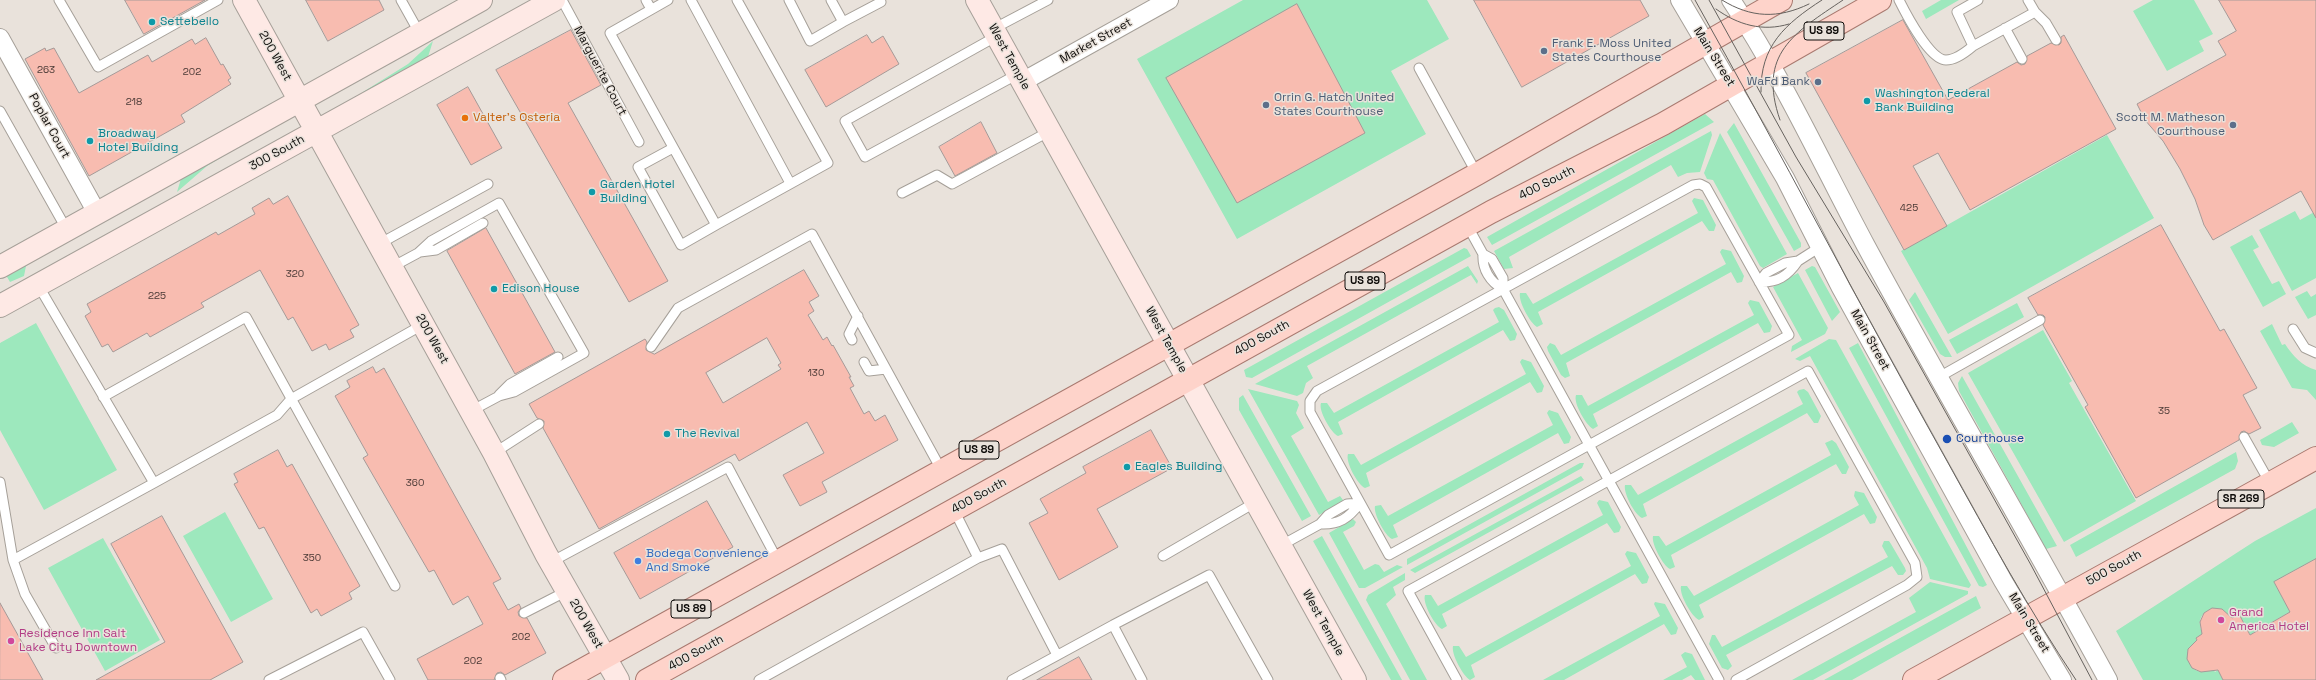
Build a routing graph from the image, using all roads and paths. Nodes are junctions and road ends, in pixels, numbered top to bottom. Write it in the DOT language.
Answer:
graph roads {
  1 [pos="218,0"];
  2 [pos="244,0"];
  3 [pos="401,0"];
  4 [pos="481,0"];
  5 [pos="554,0"];
  6 [pos="562,0"];
  7 [pos="646,0"];
  8 [pos="668,0"];
  9 [pos="691,0"];
  10 [pos="737,0"];
  11 [pos="789,0"];
  12 [pos="831,0"];
  13 [pos="880,0"];
  14 [pos="977,0"];
  15 [pos="1048,0"];
  16 [pos="1169,0"];
  17 [pos="1680,0"];
  18 [pos="1730,0"];
  19 [pos="1781,0"];
  20 [pos="1880,0"];
  21 [pos="1899,0"];
  22 [pos="1978,0"];
  23 [pos="2028,0"];
  24 [pos="63,2"];
  25 [pos="651,9"];
  26 [pos="2035,12"];
  27 [pos="1744,21"];
  28 [pos="843,22"];
  29 [pos="2005,28"];
  30 [pos="995,33"];
  31 [pos="420,34"];
  32 [pos="0,38"];
  33 [pos="2056,40"];
  34 [pos="1705,42"];
  35 [pos="1973,46"];
  36 [pos="2022,59"];
  37 [pos="1769,63"];
  38 [pos="1419,68"];
  39 [pos="1020,78"];
  40 [pos="1732,85"];
  41 [pos="299,100"];
  42 [pos="0,111"];
  43 [pos="316,131"];
  44 [pos="1050,131"];
  45 [pos="639,142"];
  46 [pos="673,148"];
  47 [pos="1477,174"];
  48 [pos="790,183"];
  49 [pos="488,184"];
  50 [pos="902,193"];
  51 [pos="98,213"];
  52 [pos="483,223"];
  53 [pos="1466,225"];
  54 [pos="716,226"];
  55 [pos="67,230"];
  56 [pos="379,244"];
  57 [pos="1820,247"];
  58 [pos="420,252"];
  59 [pos="0,267"];
  60 [pos="392,267"];
  61 [pos="1759,282"];
  62 [pos="38,285"];
  63 [pos="1503,289"];
  64 [pos="0,306"];
  65 [pos="858,316"];
  66 [pos="2040,320"];
  67 [pos="424,324"];
  68 [pos="2293,329"];
  69 [pos="852,340"];
  70 [pos="1169,345"];
  71 [pos="651,347"];
  72 [pos="2316,353"];
  73 [pos="558,357"];
  74 [pos="864,362"];
  75 [pos="886,369"];
  76 [pos="1939,377"];
  77 [pos="1188,380"];
  78 [pos="498,396"];
  79 [pos="104,397"];
  80 [pos="291,399"];
  81 [pos="472,411"];
  82 [pos="539,424"];
  83 [pos="2244,437"];
  84 [pos="1589,445"];
  85 [pos="494,452"];
  86 [pos="2316,458"];
  87 [pos="942,471"];
  88 [pos="1609,481"];
  89 [pos="0,482"];
  90 [pos="154,483"];
  91 [pos="2270,483"];
  92 [pos="1256,502"];
  93 [pos="1360,503"];
  94 [pos="954,510"];
  95 [pos="1280,546"];
  96 [pos="1163,556"];
  97 [pos="978,558"];
  98 [pos="13,560"];
  99 [pos="778,561"];
  100 [pos="551,562"];
  101 [pos="394,586"];
  102 [pos="567,591"];
  103 [pos="2062,597"];
  104 [pos="524,613"];
  105 [pos="2026,618"];
  106 [pos="1113,625"];
  107 [pos="56,648"];
  108 [pos="1057,656"];
  109 [pos="605,657"];
  110 [pos="269,680"];
  111 [pos="390,680"];
  112 [pos="564,680"];
  113 [pos="618,680"];
  114 [pos="647,680"];
  115 [pos="759,680"];
  116 [pos="1012,680"];
  117 [pos="1142,680"];
  118 [pos="1268,680"];
  119 [pos="1355,680"];
  120 [pos="1457,680"];
  121 [pos="1719,680"];
  122 [pos="1736,680"];
  123 [pos="1914,680"];
  124 [pos="2062,680"];
  125 [pos="2108,680"];
  1 -- 24 [label="lane"];
  2 -- 41 [label="street, 200 West"];
  3 -- 31 [label="lane"];
  4 -- 31 [label="street"];
  5 -- 43 [label="street, 300 South"];
  6 -- 45 [label="lane, Marguerite Court"];
  7 -- 25 [label="lane"];
  8 -- 25 [label="lane"];
  9 -- 48 [label="lane"];
  10 -- 48 [label="lane"];
  11 -- 28 [label="lane"];
  12 -- 28 [label="lane"];
  13 -- 28 [label="lane"];
  14 -- 30 [label="street, West Temple"];
  15 -- 30 [label="lane"];
  16 -- 39 [label="street, Market Street"];
  17 -- 34 [label="street, Main Street"];
  18 -- 27 [label="street"];
  19 -- 27 [label="main road, US 89"];
  20 -- 37 [label="main road, 400 South / US 89"];
  21 -- 35 [label="lane"];
  22 -- 35 [label="lane"];
  23 -- 26 [label="lane"];
  25 -- 46 [label="lane"];
  26 -- 29 [label="lane"];
  26 -- 33 [label="lane"];
  27 -- 34 [label="main road, US 89"];
  27 -- 37 [label="street"];
  29 -- 35 [label="lane"];
  29 -- 36 [label="lane"];
  30 -- 39 [label="street, West Temple"];
  30 -- 39 [label="lane"];
  31 -- 41 [label="street"];
  32 -- 51 [label="street, Poplar Court"];
  34 -- 40 [label="street, Main Street"];
  34 -- 47 [label="main road, US 89"];
  37 -- 40 [label="main road, 400 South / US 89"];
  37 -- 76 [label="street"];
  38 -- 47 [label="lane"];
  39 -- 44 [label="street, West Temple"];
  40 -- 53 [label="main road, 400 South / US 89"];
  40 -- 57 [label="street, Main Street"];
  41 -- 43 [label="street, 200 West"];
  41 -- 51 [label="street"];
  42 -- 55 [label="lane"];
  43 -- 56 [label="street, 200 West"];
  43 -- 62 [label="street, 300 South"];
  44 -- 50 [label="lane"];
  44 -- 70 [label="street, West Temple"];
  46 -- 54 [label="lane"];
  46 -- 54 [label="lane"];
  47 -- 70 [label="main road, US 89"];
  48 -- 54 [label="lane"];
  49 -- 56 [label="lane"];
  51 -- 55 [label="street"];
  52 -- 58 [label="lane"];
  53 -- 63 [label="lane"];
  53 -- 77 [label="main road, 400 South / US 89"];
  55 -- 59 [label="street"];
  56 -- 60 [label="street, 200 West"];
  57 -- 61 [label="lane"];
  57 -- 105 [label="street, Main Street"];
  58 -- 60 [label="lane"];
  58 -- 78 [label="lane"];
  60 -- 67 [label="street, 200 West"];
  61 -- 63 [label="lane"];
  61 -- 84 [label="lane"];
  62 -- 64 [label="street, 300 South"];
  62 -- 79 [label="lane"];
  63 -- 84 [label="lane"];
  63 -- 93 [label="lane"];
  65 -- 69 [label="lane"];
  65 -- 71 [label="lane"];
  65 -- 75 [label="lane"];
  66 -- 76 [label="lane"];
  67 -- 80 [label="lane"];
  67 -- 81 [label="street, 200 West"];
  68 -- 72 [label="lane"];
  70 -- 77 [label="street, West Temple"];
  70 -- 87 [label="main road, US 89"];
  73 -- 78 [label="lane"];
  74 -- 75 [label="lane"];
  75 -- 87 [label="lane"];
  76 -- 103 [label="street"];
  77 -- 92 [label="street, West Temple"];
  77 -- 94 [label="main road, 400 South / US 89"];
  78 -- 81 [label="lane"];
  79 -- 80 [label="lane"];
  79 -- 90 [label="lane"];
  80 -- 90 [label="lane"];
  80 -- 101 [label="lane"];
  81 -- 85 [label="street, 200 West"];
  82 -- 85 [label="lane"];
  83 -- 91 [label="lane"];
  84 -- 88 [label="lane"];
  84 -- 93 [label="lane"];
  85 -- 100 [label="street, 200 West"];
  86 -- 91 [label="main road, 500 South / SR 269"];
  87 -- 99 [label="main road, US 89"];
  88 -- 120 [label="lane"];
  88 -- 121 [label="lane"];
  88 -- 122 [label="lane"];
  89 -- 98 [label="lane"];
  90 -- 98 [label="lane"];
  91 -- 103 [label="main road, 500 South / SR 269"];
  92 -- 95 [label="street, West Temple"];
  92 -- 96 [label="lane"];
  93 -- 95 [label="lane"];
  94 -- 97 [label="lane"];
  94 -- 114 [label="main road, 400 South / US 89"];
  95 -- 119 [label="street, West Temple"];
  97 -- 108 [label="lane"];
  97 -- 115 [label="lane"];
  98 -- 107 [label="lane"];
  99 -- 100 [label="lane"];
  99 -- 109 [label="main road, US 89"];
  100 -- 102 [label="street, 200 West"];
  102 -- 104 [label="lane"];
  102 -- 109 [label="street, 200 West"];
  103 -- 105 [label="main road, 500 South / SR 269"];
  103 -- 125 [label="street"];
  105 -- 123 [label="main road, 500 South / SR 269"];
  105 -- 124 [label="street, Main Street"];
  106 -- 108 [label="lane"];
  106 -- 117 [label="lane"];
  106 -- 118 [label="lane"];
  108 -- 116 [label="lane"];
  109 -- 112 [label="main road, US 89"];
  109 -- 113 [label="street, 200 West"];
  110 -- 111 [label="lane"];
}
